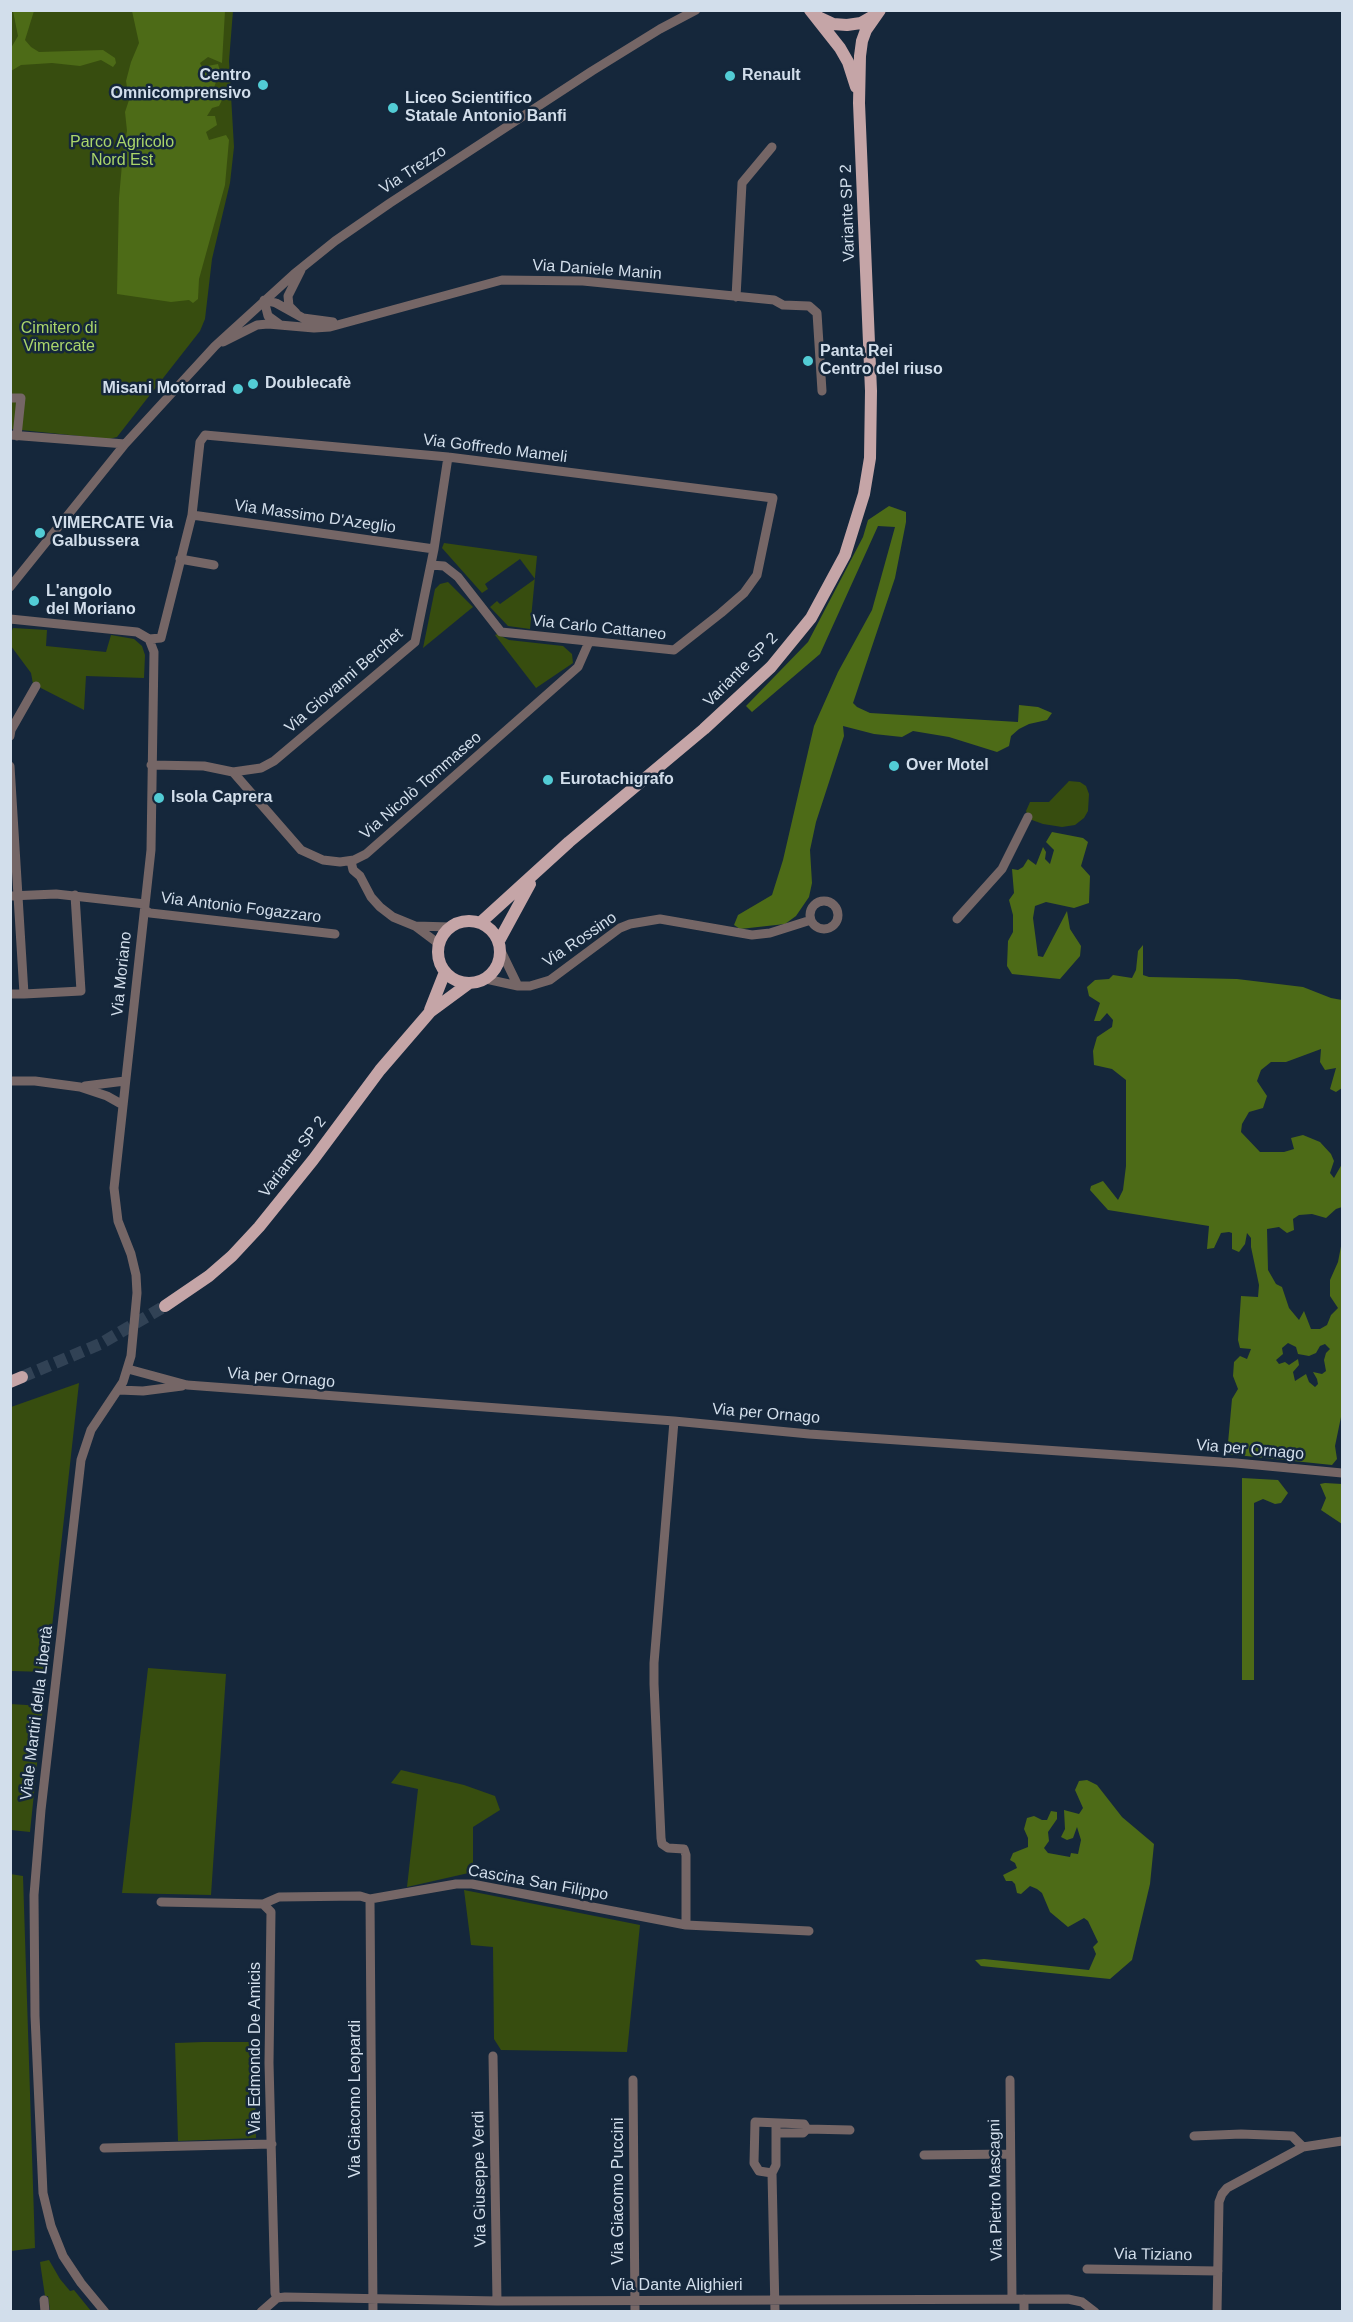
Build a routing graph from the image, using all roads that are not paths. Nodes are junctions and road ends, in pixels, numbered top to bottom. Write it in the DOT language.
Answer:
graph roads {
  1 [pos="696,10"];
  2 [pos="810,10"];
  3 [pos="880,10"];
  4 [pos="859,103"];
  5 [pos="772,147"];
  6 [pos="304,265"];
  7 [pos="736,297"];
  8 [pos="264,300"];
  9 [pos="299,316"];
  10 [pos="353,320"];
  11 [pos="291,327"];
  12 [pos="215,346"];
  13 [pos="822,391"];
  14 [pos="10,398"];
  15 [pos="14,435"];
  16 [pos="125,444"];
  17 [pos="448,457"];
  18 [pos="773,498"];
  19 [pos="192,515"];
  20 [pos="434,549"];
  21 [pos="180,559"];
  22 [pos="214,564"];
  23 [pos="431,565"];
  24 [pos="10,587"];
  25 [pos="10,619"];
  26 [pos="149,639"];
  27 [pos="589,642"];
  28 [pos="36,686"];
  29 [pos="10,736"];
  30 [pos="10,766"];
  31 [pos="151,768"];
  32 [pos="233,772"];
  33 [pos="1028,817"];
  34 [pos="352,861"];
  35 [pos="536,873"];
  36 [pos="75,895"];
  37 [pos="14,896"];
  38 [pos="145,907"];
  39 [pos="957,919"];
  40 [pos="811,920"];
  41 [pos="480,923"];
  42 [pos="415,926"];
  43 [pos="451,927"];
  44 [pos="335,934"];
  45 [pos="439,944"];
  46 [pos="500,946"];
  47 [pos="445,972"];
  48 [pos="486,979"];
  49 [pos="468,984"];
  50 [pos="518,986"];
  51 [pos="10,994"];
  52 [pos="24,994"];
  53 [pos="430,1012"];
  54 [pos="10,1081"];
  55 [pos="125,1082"];
  56 [pos="80,1087"];
  57 [pos="123,1105"];
  58 [pos="165,1306"];
  59 [pos="128,1369"];
  60 [pos="187,1386"];
  61 [pos="119,1390"];
  62 [pos="113,1399"];
  63 [pos="674,1421"];
  64 [pos="1342,1473"];
  65 [pos="370,1899"];
  66 [pos="161,1902"];
  67 [pos="263,1904"];
  68 [pos="686,1925"];
  69 [pos="809,1931"];
  70 [pos="493,2056"];
  71 [pos="633,2080"];
  72 [pos="1010,2080"];
  73 [pos="776,2128"];
  74 [pos="850,2130"];
  75 [pos="1194,2136"];
  76 [pos="1342,2141"];
  77 [pos="272,2144"];
  78 [pos="1303,2147"];
  79 [pos="104,2148"];
  80 [pos="1010,2154"];
  81 [pos="924,2155"];
  82 [pos="772,2173"];
  83 [pos="1087,2269"];
  84 [pos="1218,2271"];
  85 [pos="277,2298"];
  86 [pos="373,2299"];
  87 [pos="1012,2299"];
  88 [pos="1024,2299"];
  89 [pos="44,2300"];
  90 [pos="774,2300"];
  91 [pos="910,2300"];
  92 [pos="497,2301"];
  93 [pos="635,2301"];
  94 [pos="45,2312"];
  95 [pos="105,2312"];
  96 [pos="261,2312"];
  97 [pos="373,2312"];
  98 [pos="634,2312"];
  99 [pos="775,2312"];
  100 [pos="910,2312"];
  101 [pos="1024,2312"];
  102 [pos="1095,2312"];
  103 [pos="1217,2312"];
  1 -- 6 [label="street, Via Trezzo"];
  2 -- 3 [label="main road"];
  2 -- 4 [label="main road, Variante SP 2"];
  3 -- 4 [label="main road, Variante SP 2"];
  4 -- 35 [label="main road, Variante SP 2"];
  5 -- 7 [label="street"];
  6 -- 8 [label="street, Via Trezzo"];
  6 -- 9 [label="street"];
  7 -- 10 [label="street, Via Daniele Manin"];
  7 -- 13 [label="street, Via Daniele Manin"];
  8 -- 9 [label="street, Via Daniele Manin"];
  8 -- 11 [label="street, Via Daniele Manin"];
  8 -- 12 [label="street, Via Trezzo"];
  9 -- 10 [label="street, Via Daniele Manin"];
  10 -- 11 [label="street, Via Daniele Manin"];
  11 -- 12 [label="street, Via Daniele Manin"];
  12 -- 16 [label="street, Via Trezzo"];
  14 -- 15 [label="street"];
  15 -- 16 [label="street"];
  16 -- 24 [label="street, Via Trezzo"];
  17 -- 18 [label="street, Via Goffredo Mameli"];
  17 -- 19 [label="street, Via Goffredo Mameli"];
  17 -- 20 [label="street, Via Giovanni Berchet"];
  18 -- 27 [label="street, Via Carlo Cattaneo"];
  19 -- 20 [label="street, Via Massimo D'Azeglio"];
  19 -- 21 [label="street"];
  20 -- 23 [label="street, Via Giovanni Berchet"];
  21 -- 22 [label="street"];
  21 -- 26 [label="street"];
  23 -- 27 [label="street, Via Carlo Cattaneo"];
  23 -- 32 [label="street, Via Giovanni Berchet"];
  25 -- 26 [label="street"];
  26 -- 31 [label="street, Via Moriano"];
  27 -- 34 [label="street, Via Nicolò Tommaseo"];
  28 -- 29 [label="street"];
  30 -- 37 [label="street"];
  31 -- 32 [label="street"];
  31 -- 38 [label="street, Via Moriano"];
  32 -- 34 [label="street"];
  33 -- 39 [label="street"];
  34 -- 42 [label="street"];
  35 -- 41 [label="main road, Variante SP 2"];
  35 -- 46 [label="main road, Variante SP 2"];
  36 -- 37 [label="street, Via Antonio Fogazzaro"];
  36 -- 38 [label="street, Via Antonio Fogazzaro"];
  36 -- 52 [label="street"];
  37 -- 52 [label="street"];
  38 -- 44 [label="street, Via Antonio Fogazzaro"];
  38 -- 55 [label="street, Via Moriano"];
  40 -- 50 [label="street, Via Rossino"];
  41 -- 43 [label="main road"];
  41 -- 46 [label="main road"];
  42 -- 43 [label="street"];
  42 -- 45 [label="street"];
  43 -- 45 [label="main road"];
  45 -- 47 [label="main road"];
  46 -- 48 [label="main road, Variante SP 2"];
  46 -- 50 [label="street"];
  47 -- 49 [label="main road"];
  47 -- 53 [label="main road, Variante SP 2"];
  48 -- 49 [label="main road, Variante SP 2"];
  48 -- 50 [label="street, Via Rossino"];
  49 -- 53 [label="main road, Variante SP 2"];
  51 -- 52 [label="street"];
  53 -- 58 [label="main road, Variante SP 2"];
  54 -- 56 [label="street"];
  55 -- 56 [label="street"];
  55 -- 57 [label="street, Via Moriano"];
  56 -- 57 [label="street"];
  57 -- 59 [label="street, Via Moriano"];
  59 -- 60 [label="street, Via per Ornago"];
  59 -- 61 [label="street, Via Moriano"];
  60 -- 61 [label="street, Via per Ornago"];
  60 -- 63 [label="street, Via per Ornago"];
  61 -- 62 [label="street, Via Moriano"];
  62 -- 95 [label="street, Viale Martiri della Libertà"];
  63 -- 64 [label="street, Via per Ornago"];
  63 -- 68 [label="street"];
  65 -- 67 [label="street, Cascina San Filippo"];
  65 -- 68 [label="street, Cascina San Filippo"];
  65 -- 86 [label="street, Via Giacomo Leopardi"];
  66 -- 67 [label="street"];
  67 -- 77 [label="street, Via Edmondo De Amicis"];
  68 -- 69 [label="street, Cascina San Filippo"];
  70 -- 92 [label="street, Via Giuseppe Verdi"];
  71 -- 93 [label="street, Via Giacomo Puccini"];
  72 -- 80 [label="street, Via Pietro Mascagni"];
  73 -- 74 [label="street"];
  73 -- 82 [label="street"];
  73 -- 82 [label="street"];
  75 -- 78 [label="street"];
  76 -- 78 [label="street"];
  77 -- 79 [label="street"];
  77 -- 85 [label="street, Via Edmondo De Amicis"];
  78 -- 84 [label="street"];
  80 -- 81 [label="street"];
  80 -- 87 [label="street, Via Pietro Mascagni"];
  82 -- 90 [label="street"];
  83 -- 84 [label="street, Via Tiziano"];
  84 -- 103 [label="street"];
  85 -- 86 [label="street, Via Dante Alighieri"];
  85 -- 96 [label="street"];
  86 -- 92 [label="street, Via Dante Alighieri"];
  86 -- 97 [label="street, Via Giacomo Leopardi"];
  87 -- 88 [label="street, Via Dante Alighieri"];
  87 -- 91 [label="street, Via Dante Alighieri"];
  88 -- 101 [label="street"];
  88 -- 102 [label="street, Via Dante Alighieri"];
  89 -- 94 [label="street"];
  90 -- 91 [label="street, Via Dante Alighieri"];
  90 -- 93 [label="street, Via Dante Alighieri"];
  90 -- 99 [label="street"];
  91 -- 100 [label="street"];
  92 -- 93 [label="street, Via Dante Alighieri"];
  93 -- 98 [label="street, Via Giacomo Puccini"];
}
